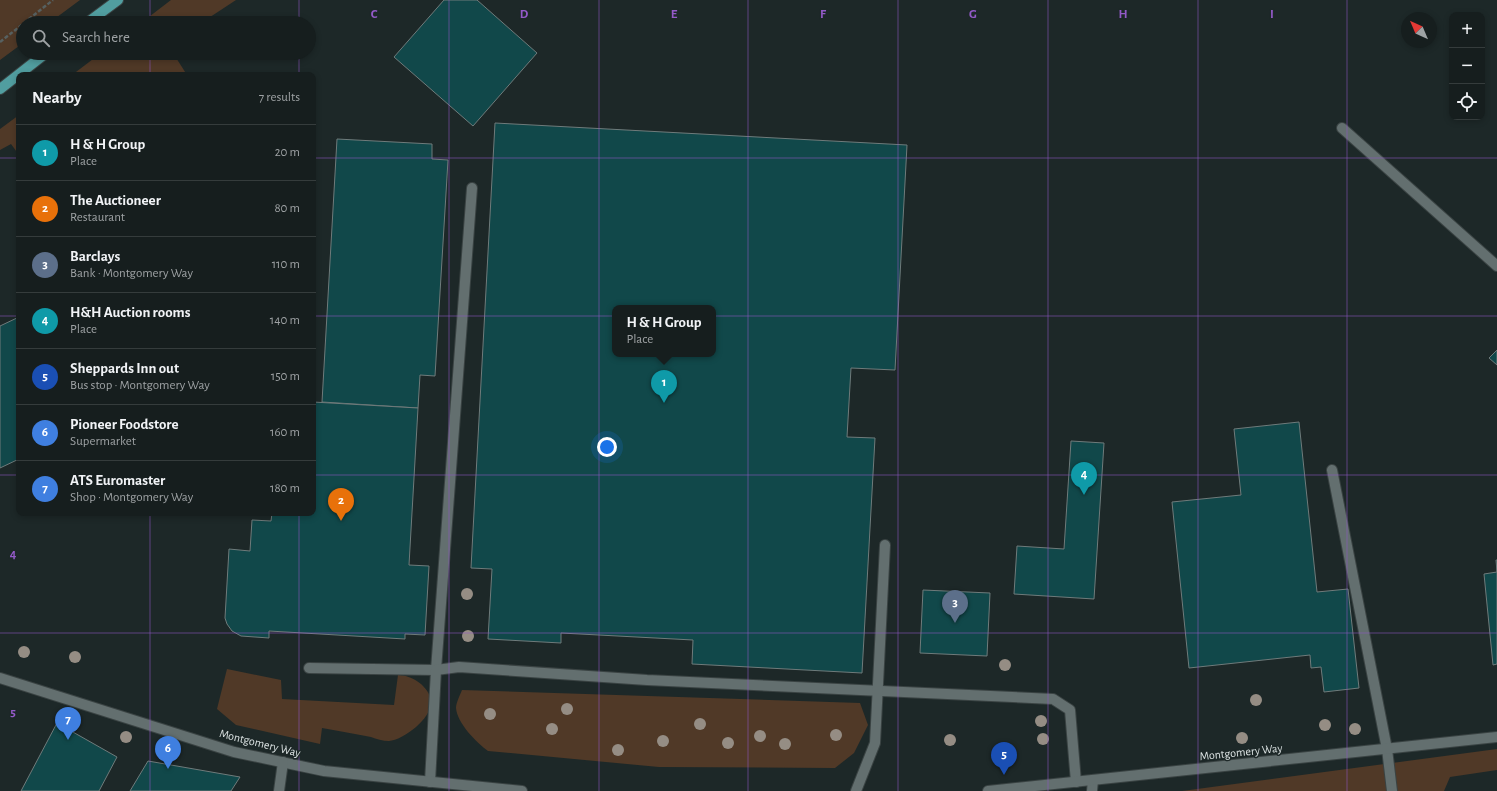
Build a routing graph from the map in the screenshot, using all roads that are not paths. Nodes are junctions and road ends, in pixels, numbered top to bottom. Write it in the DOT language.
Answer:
graph roads {
  1 [pos="118,0"];
  2 [pos="96,16"];
  3 [pos="37,60"];
  4 [pos="22,72"];
  5 [pos="16,76"];
  6 [pos="0,89"];
  7 [pos="1342,128"];
  8 [pos="472,188"];
  9 [pos="1497,266"];
  10 [pos="1332,470"];
  11 [pos="885,544"];
  12 [pos="309,668"];
  13 [pos="436,670"];
  14 [pos="0,678"];
  15 [pos="878,691"];
  16 [pos="1497,737"];
  17 [pos="1387,749"];
  18 [pos="283,762"];
  19 [pos="1093,780"];
  20 [pos="430,782"];
  21 [pos="1076,782"];
  22 [pos="279,791"];
  23 [pos="522,791"];
  24 [pos="856,791"];
  25 [pos="988,791"];
  26 [pos="1092,791"];
  27 [pos="1392,791"];
  1 -- 2 [label="main road"];
  3 -- 4 [label="main road"];
  5 -- 6 [label="main road"];
  7 -- 9 [label="street"];
  8 -- 13 [label="street"];
  10 -- 17 [label="street"];
  11 -- 15 [label="street"];
  12 -- 13 [label="street"];
  13 -- 15 [label="street"];
  13 -- 20 [label="street"];
  14 -- 18 [label="street, Montgomery Way"];
  15 -- 21 [label="street"];
  15 -- 24 [label="street"];
  16 -- 17 [label="street, Montgomery Way"];
  17 -- 19 [label="street, Montgomery Way"];
  17 -- 27 [label="street"];
  18 -- 20 [label="street, Montgomery Way"];
  18 -- 22 [label="street"];
  19 -- 21 [label="street, Montgomery Way"];
  19 -- 26 [label="street"];
  20 -- 23 [label="street, Montgomery Way"];
  21 -- 25 [label="street, Montgomery Way"];
}
